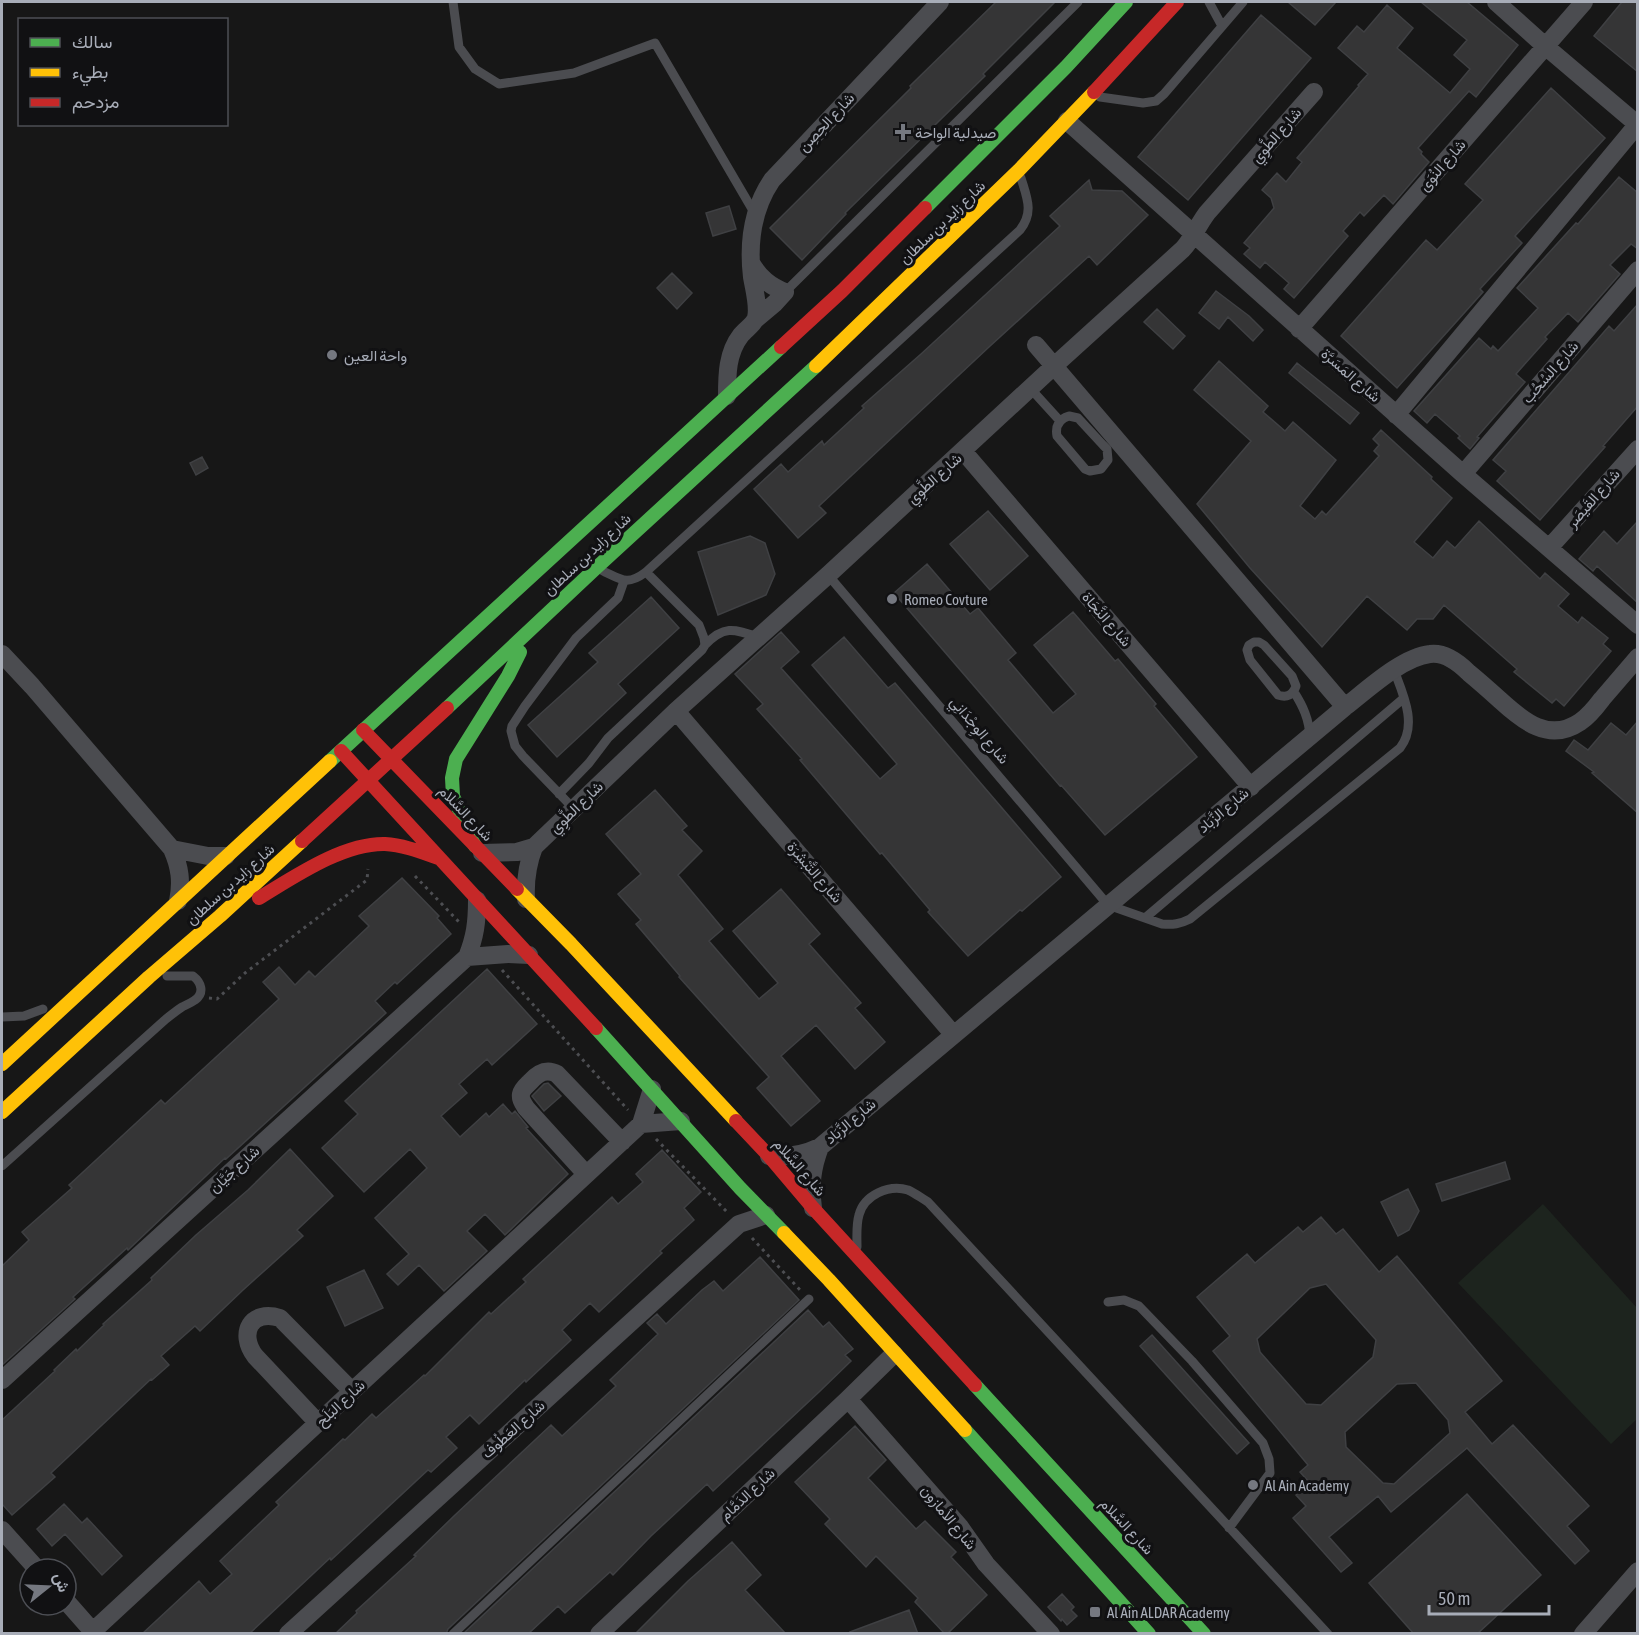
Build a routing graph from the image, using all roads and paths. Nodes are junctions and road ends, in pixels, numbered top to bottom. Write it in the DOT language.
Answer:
graph roads {
  1 [pos="453,2"];
  2 [pos="940,2"];
  3 [pos="1078,2"];
  4 [pos="1126,2"];
  5 [pos="1159,2"];
  6 [pos="1177,2"];
  7 [pos="1209,2"];
  8 [pos="1243,2"];
  9 [pos="1496,2"];
  10 [pos="1584,2"];
  11 [pos="1158,23"];
  12 [pos="1222,27"];
  13 [pos="1545,46"];
  14 [pos="1314,92"];
  15 [pos="1091,96"];
  16 [pos="1067,121"];
  17 [pos="1637,125"];
  18 [pos="1019,170"];
  19 [pos="756,216"];
  20 [pos="1194,236"];
  21 [pos="750,262"];
  22 [pos="1638,270"];
  23 [pos="785,292"];
  24 [pos="756,319"];
  25 [pos="1299,329"];
  26 [pos="1036,345"];
  27 [pos="1054,366"];
  28 [pos="1030,388"];
  29 [pos="727,397"];
  30 [pos="1396,415"];
  31 [pos="1060,421"];
  32 [pos="1638,448"];
  33 [pos="963,451"];
  34 [pos="1462,474"];
  35 [pos="1549,548"];
  36 [pos="596,568"];
  37 [pos="646,572"];
  38 [pos="828,575"];
  39 [pos="624,581"];
  40 [pos="1638,625"];
  41 [pos="530,630"];
  42 [pos="758,637"];
  43 [pos="705,645"];
  44 [pos="2,654"];
  45 [pos="1638,657"];
  46 [pos="1394,670"];
  47 [pos="1294,692"];
  48 [pos="1404,698"];
  49 [pos="1346,707"];
  50 [pos="676,711"];
  51 [pos="363,730"];
  52 [pos="1310,737"];
  53 [pos="341,751"];
  54 [pos="391,760"];
  55 [pos="368,781"];
  56 [pos="1251,787"];
  57 [pos="559,794"];
  58 [pos="574,809"];
  59 [pos="368,844"];
  60 [pos="534,847"];
  61 [pos="172,849"];
  62 [pos="479,850"];
  63 [pos="227,856"];
  64 [pos="438,858"];
  65 [pos="414,875"];
  66 [pos="526,899"];
  67 [pos="477,900"];
  68 [pos="177,902"];
  69 [pos="1108,905"];
  70 [pos="220,916"];
  71 [pos="1145,918"];
  72 [pos="474,938"];
  73 [pos="489,955"];
  74 [pos="529,955"];
  75 [pos="466,957"];
  76 [pos="149,976"];
  77 [pos="81,992"];
  78 [pos="199,996"];
  79 [pos="2,1017"];
  80 [pos="953,1034"];
  81 [pos="2,1064"];
  82 [pos="652,1089"];
  83 [pos="2,1112"];
  84 [pos="681,1121"];
  85 [pos="641,1124"];
  86 [pos="622,1142"];
  87 [pos="820,1147"];
  88 [pos="769,1156"];
  89 [pos="2,1166"];
  90 [pos="586,1174"];
  91 [pos="740,1188"];
  92 [pos="813,1208"];
  93 [pos="766,1215"];
  94 [pos="739,1224"];
  95 [pos="858,1256"];
  96 [pos="809,1299"];
  97 [pos="1108,1302"];
  98 [pos="894,1354"];
  99 [pos="2,1380"];
  100 [pos="352,1391"];
  101 [pos="848,1399"];
  102 [pos="318,1423"];
  103 [pos="1229,1528"];
  104 [pos="2,1530"];
  105 [pos="26,1557"];
  106 [pos="1638,1571"];
  107 [pos="78,1614"];
  108 [pos="94,1632"];
  109 [pos="288,1634"];
  110 [pos="453,1634"];
  111 [pos="599,1634"];
  112 [pos="1051,1634"];
  113 [pos="1149,1634"];
  114 [pos="1204,1634"];
  115 [pos="1328,1634"];
  116 [pos="1583,1634"];
  1 -- 19 [label="lane"];
  2 -- 19 [label="street, شارع الحِصِن"];
  3 -- 23 [label="lane"];
  4 -- 29 [label="main road, شارع زايد بن سلطان"];
  5 -- 11 [label="main road"];
  6 -- 11 [label="main road, شارع زايد بن سلطان"];
  7 -- 12 [label="lane"];
  8 -- 12 [label="lane"];
  9 -- 13 [label="street"];
  10 -- 13 [label="street, شارع النُوَى"];
  11 -- 15 [label="main road, شارع زايد بن سلطان"];
  12 -- 15 [label="lane"];
  13 -- 17 [label="street"];
  13 -- 25 [label="street, شارع النُوَى"];
  14 -- 20 [label="street, شارع الطَّوِي"];
  15 -- 16 [label="main road, شارع زايد بن سلطان"];
  16 -- 18 [label="main road, شارع زايد بن سلطان"];
  16 -- 20 [label="street, شارع المَسَرَّة"];
  17 -- 30 [label="street"];
  18 -- 36 [label="main road, شارع زايد بن سلطان"];
  18 -- 37 [label="lane"];
  19 -- 21 [label="street, شارع الحِصِن"];
  20 -- 25 [label="street, شارع المَسَرَّة"];
  20 -- 27 [label="street, شارع الطَّوِي"];
  21 -- 23 [label="street"];
  21 -- 24 [label="street, شارع الحِصِن"];
  22 -- 34 [label="street, شارع السُحُب"];
  23 -- 24 [label="street"];
  24 -- 29 [label="street"];
  25 -- 30 [label="street, شارع المَسَرَّة"];
  26 -- 27 [label="street"];
  27 -- 28 [label="street, شارع الطَّوِي"];
  27 -- 49 [label="street"];
  28 -- 31 [label="lane"];
  28 -- 33 [label="street, شارع الطَّوِي"];
  29 -- 51 [label="main road, شارع زايد بن سلطان"];
  30 -- 34 [label="street, شارع المَسَرَّة"];
  31 -- 31 [label="lane"];
  32 -- 35 [label="street, شارع القَيصَر"];
  33 -- 38 [label="street, شارع الطَّوِي"];
  33 -- 56 [label="street, شارع النَّجَاة"];
  34 -- 35 [label="street, شارع المَسَرَّة"];
  35 -- 40 [label="street, شارع المَسَرَّة"];
  36 -- 39 [label="lane"];
  36 -- 41 [label="main road, شارع زايد بن سلطان"];
  37 -- 39 [label="lane"];
  37 -- 43 [label="lane"];
  38 -- 42 [label="street, شارع الطَّوِي"];
  38 -- 69 [label="lane, شارع الوِجْدَانِي"];
  39 -- 57 [label="lane"];
  41 -- 54 [label="main road, شارع زايد بن سلطان"];
  41 -- 62 [label="main road"];
  42 -- 43 [label="lane"];
  42 -- 50 [label="street, شارع الطَّوِي"];
  43 -- 57 [label="lane"];
  44 -- 61 [label="street"];
  45 -- 46 [label="street, شارع الزَّبَاد"];
  46 -- 48 [label="lane"];
  46 -- 49 [label="street, شارع الزَّبَاد"];
  47 -- 47 [label="lane"];
  47 -- 52 [label="lane"];
  48 -- 71 [label="lane"];
  48 -- 71 [label="lane"];
  49 -- 52 [label="street, شارع الزَّبَاد"];
  50 -- 58 [label="street, شارع الطَّوِي"];
  50 -- 80 [label="street, شارع التَّبْشِرَة"];
  51 -- 53 [label="main road, شارع زايد بن سلطان"];
  51 -- 54 [label="main road, شارع السَّلام"];
  52 -- 56 [label="street, شارع الزَّبَاد"];
  53 -- 55 [label="main road"];
  53 -- 63 [label="main road, شارع زايد بن سلطان"];
  54 -- 55 [label="main road, شارع زايد بن سلطان"];
  54 -- 62 [label="main road, شارع السَّلام"];
  55 -- 64 [label="main road"];
  55 -- 70 [label="main road, شارع زايد بن سلطان"];
  56 -- 69 [label="street, شارع الزَّبَاد"];
  57 -- 58 [label="lane"];
  58 -- 60 [label="street, شارع الطَّوِي"];
  59 -- 64 [label="main road"];
  59 -- 70 [label="main road"];
  59 -- 78 [label="path"];
  60 -- 62 [label="street"];
  60 -- 66 [label="street"];
  61 -- 63 [label="street"];
  61 -- 68 [label="street"];
  62 -- 66 [label="main road, شارع السَّلام"];
  63 -- 68 [label="main road, شارع زايد بن سلطان"];
  64 -- 67 [label="main road"];
  65 -- 72 [label="path"];
  66 -- 88 [label="main road, شارع السَّلام"];
  67 -- 72 [label="street, شارع جَيَّان"];
  67 -- 74 [label="main road"];
  68 -- 77 [label="main road, شارع زايد بن سلطان"];
  69 -- 71 [label="lane"];
  69 -- 80 [label="street, شارع الزَّبَاد"];
  70 -- 76 [label="main road, شارع زايد بن سلطان"];
  72 -- 75 [label="street, شارع جَيَّان"];
  73 -- 74 [label="street"];
  73 -- 75 [label="street"];
  73 -- 85 [label="path"];
  74 -- 82 [label="main road"];
  75 -- 99 [label="street, شارع جَيَّان"];
  76 -- 78 [label="lane"];
  76 -- 83 [label="main road, شارع زايد بن سلطان"];
  77 -- 79 [label="lane"];
  77 -- 81 [label="main road, شارع زايد بن سلطان"];
  78 -- 89 [label="lane"];
  80 -- 87 [label="street, شارع الزَّبَاد"];
  82 -- 84 [label="main road"];
  82 -- 85 [label="street, شارع البَلَح"];
  84 -- 85 [label="street"];
  84 -- 91 [label="main road"];
  85 -- 86 [label="street, شارع البَلَح"];
  85 -- 94 [label="path"];
  86 -- 90 [label="street, شارع البَلَح"];
  86 -- 90 [label="street"];
  87 -- 88 [label="street, شارع الزَّبَاد"];
  87 -- 92 [label="street, شارع الزَّبَاد"];
  88 -- 92 [label="main road, شارع السَّلام"];
  90 -- 100 [label="street, شارع البَلَح"];
  91 -- 93 [label="main road"];
  91 -- 94 [label="street"];
  92 -- 95 [label="main road, شارع السَّلام"];
  93 -- 94 [label="street, شارع العَطُوف"];
  93 -- 98 [label="main road"];
  94 -- 96 [label="path"];
  94 -- 109 [label="street, شارع العَطُوف"];
  95 -- 103 [label="lane"];
  95 -- 114 [label="main road, شارع السَّلام"];
  96 -- 110 [label="lane"];
  97 -- 103 [label="lane"];
  98 -- 101 [label="street, شارع الدَمَّام"];
  98 -- 113 [label="main road"];
  100 -- 102 [label="street, شارع البَلَح"];
  100 -- 102 [label="street"];
  101 -- 111 [label="street, شارع الدَمَّام"];
  101 -- 112 [label="street, شارع الأمازون"];
  102 -- 108 [label="street, شارع البَلَح"];
  103 -- 115 [label="lane"];
  104 -- 105 [label="street"];
  106 -- 116 [label="street"];
  107 -- 108 [label="street"];
}
